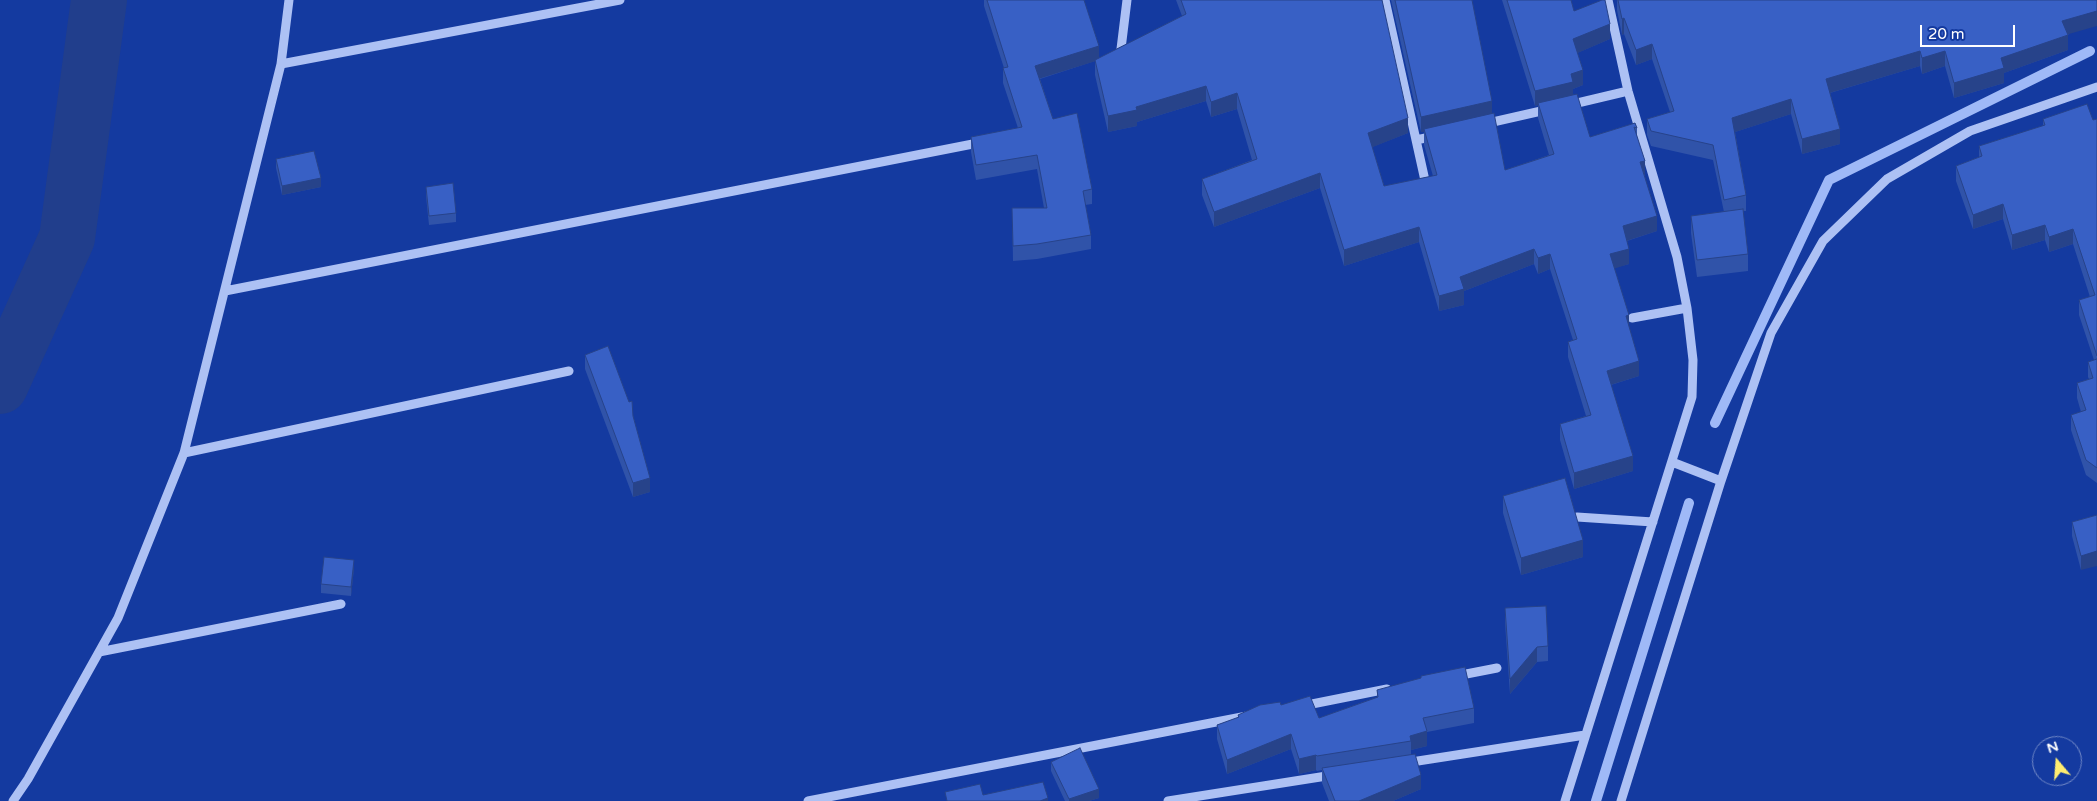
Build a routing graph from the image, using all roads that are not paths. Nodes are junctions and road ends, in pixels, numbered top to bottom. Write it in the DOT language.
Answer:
graph roads {
  1 [pos="289,0"];
  2 [pos="620,0"];
  3 [pos="1128,0"];
  4 [pos="1385,0"];
  5 [pos="1608,0"];
  6 [pos="1120,57"];
  7 [pos="281,64"];
  8 [pos="2097,87"];
  9 [pos="1628,91"];
  10 [pos="1474,127"];
  11 [pos="1445,134"];
  12 [pos="993,140"];
  13 [pos="1416,140"];
  14 [pos="1426,186"];
  15 [pos="225,290"];
  16 [pos="1687,308"];
  17 [pos="1632,318"];
  18 [pos="569,371"];
  19 [pos="184,453"];
  20 [pos="1672,462"];
  21 [pos="1721,481"];
  22 [pos="1576,517"];
  23 [pos="1653,522"];
  24 [pos="341,604"];
  25 [pos="99,652"];
  26 [pos="1496,668"];
  27 [pos="1448,678"];
  28 [pos="1398,687"];
  29 [pos="1290,708"];
  30 [pos="1261,714"];
  31 [pos="1585,735"];
  32 [pos="1391,766"];
  33 [pos="1343,773"];
  34 [pos="13,801"];
  35 [pos="808,801"];
  36 [pos="1168,801"];
  37 [pos="1565,801"];
  38 [pos="1621,801"];
  1 -- 7 [label="street"];
  2 -- 7 [label="street"];
  3 -- 6 [label="street"];
  4 -- 13 [label="street"];
  5 -- 9 [label="street"];
  7 -- 15 [label="street"];
  8 -- 21 [label="street"];
  9 -- 10 [label="street"];
  9 -- 16 [label="street"];
  11 -- 13 [label="street"];
  12 -- 15 [label="street"];
  13 -- 14 [label="street"];
  15 -- 19 [label="street"];
  16 -- 17 [label="street"];
  16 -- 20 [label="street"];
  18 -- 19 [label="street"];
  19 -- 25 [label="street"];
  20 -- 21 [label="street"];
  20 -- 23 [label="street"];
  21 -- 38 [label="street"];
  22 -- 23 [label="street"];
  23 -- 31 [label="street"];
  24 -- 25 [label="street"];
  25 -- 34 [label="street"];
  26 -- 27 [label="street"];
  28 -- 29 [label="street"];
  30 -- 35 [label="street"];
  31 -- 32 [label="street"];
  31 -- 37 [label="street"];
  33 -- 36 [label="street"];
}
